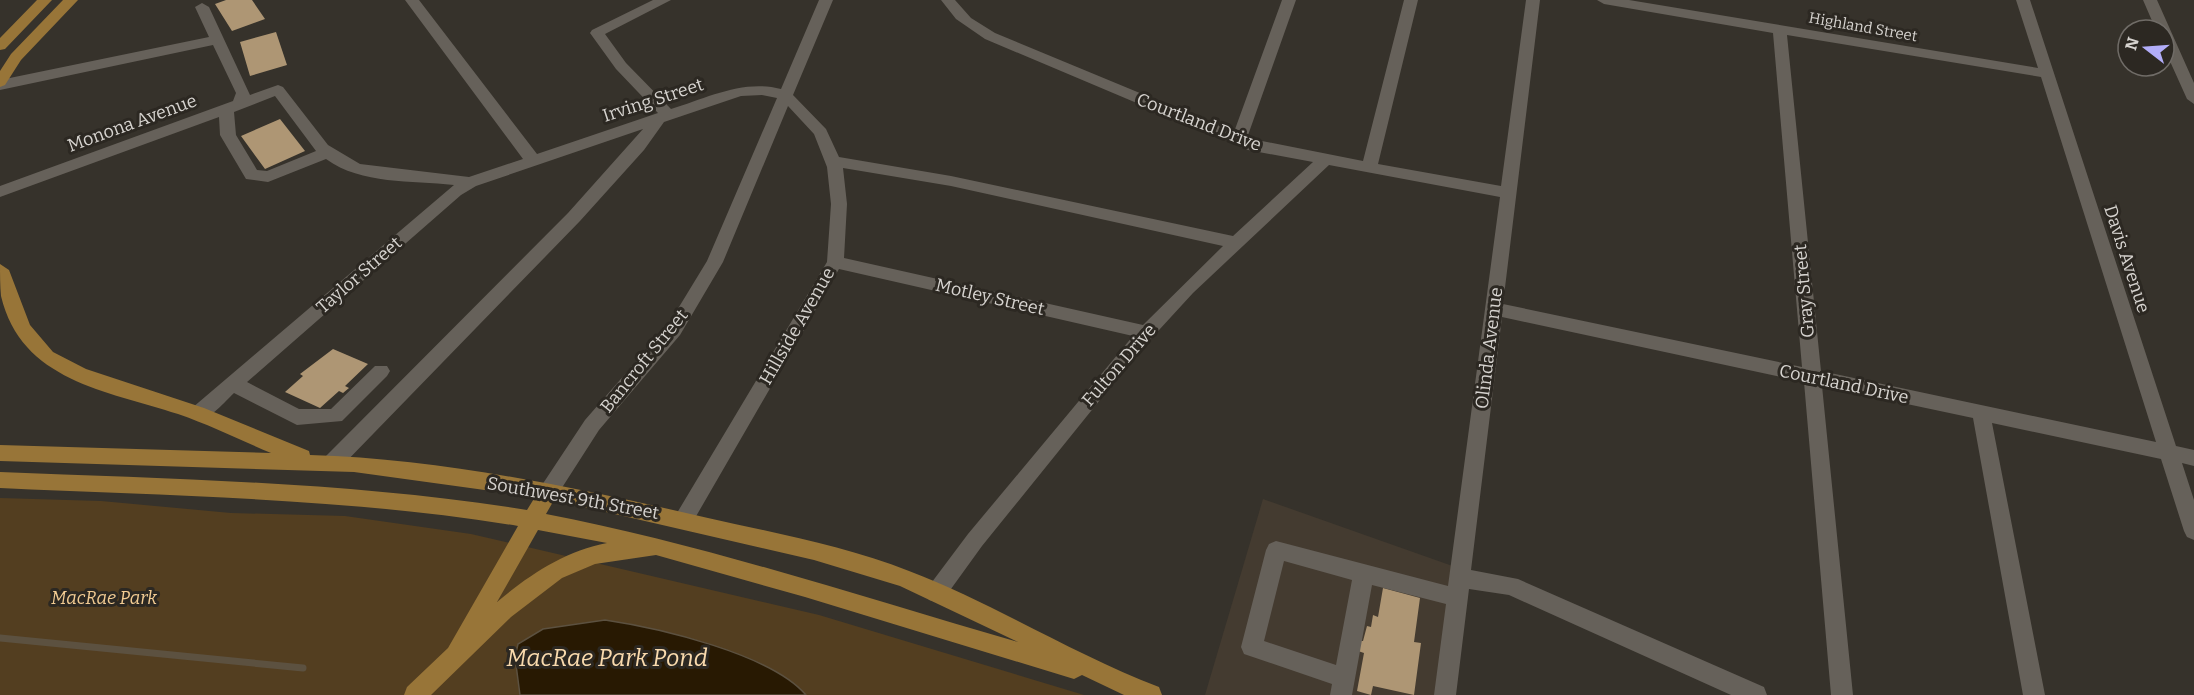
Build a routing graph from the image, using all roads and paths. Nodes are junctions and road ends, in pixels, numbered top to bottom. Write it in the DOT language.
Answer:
graph roads {
  1 [pos="45,0"];
  2 [pos="71,0"];
  3 [pos="412,0"];
  4 [pos="664,0"];
  5 [pos="826,0"];
  6 [pos="948,0"];
  7 [pos="1288,0"];
  8 [pos="1411,0"];
  9 [pos="1533,0"];
  10 [pos="1604,0"];
  11 [pos="2023,0"];
  12 [pos="2150,0"];
  13 [pos="202,7"];
  14 [pos="2158,18"];
  15 [pos="1780,30"];
  16 [pos="34,36"];
  17 [pos="3,39"];
  18 [pos="218,40"];
  19 [pos="2176,58"];
  20 [pos="2047,74"];
  21 [pos="0,84"];
  22 [pos="787,95"];
  23 [pos="2194,99"];
  24 [pos="233,107"];
  25 [pos="663,117"];
  26 [pos="1239,140"];
  27 [pos="327,152"];
  28 [pos="532,159"];
  29 [pos="1326,159"];
  30 [pos="833,161"];
  31 [pos="1369,167"];
  32 [pos="470,182"];
  33 [pos="0,192"];
  34 [pos="1509,193"];
  35 [pos="1237,243"];
  36 [pos="835,262"];
  37 [pos="0,270"];
  38 [pos="1494,309"];
  39 [pos="1146,332"];
  40 [pos="381,371"];
  41 [pos="1812,377"];
  42 [pos="233,384"];
  43 [pos="199,413"];
  44 [pos="1981,413"];
  45 [pos="0,453"];
  46 [pos="2169,453"];
  47 [pos="2194,458"];
  48 [pos="326,463"];
  49 [pos="0,480"];
  50 [pos="549,490"];
  51 [pos="532,519"];
  52 [pos="684,519"];
  53 [pos="2194,531"];
  54 [pos="714,561"];
  55 [pos="1364,574"];
  56 [pos="1459,588"];
  57 [pos="936,593"];
  58 [pos="456,655"];
  59 [pos="1116,681"];
  60 [pos="1342,687"];
  61 [pos="418,694"];
  62 [pos="1151,695"];
  63 [pos="1445,695"];
  64 [pos="1756,695"];
  65 [pos="1842,695"];
  66 [pos="2034,695"];
  1 -- 17 [label="main road"];
  2 -- 16 [label="main road"];
  3 -- 28 [label="street"];
  4 -- 25 [label="street"];
  5 -- 22 [label="street, Bancroft Street"];
  6 -- 26 [label="street, Courtland Drive"];
  7 -- 26 [label="street"];
  8 -- 31 [label="street"];
  9 -- 34 [label="street, Olinda Avenue"];
  10 -- 15 [label="street, Highland Street"];
  11 -- 20 [label="street, Davis Avenue"];
  12 -- 14 [label="street"];
  13 -- 18 [label="street"];
  15 -- 20 [label="street, Highland Street"];
  15 -- 41 [label="street, Gray Street"];
  16 -- 17 [label="main road"];
  16 -- 21 [label="main road"];
  18 -- 21 [label="street"];
  18 -- 24 [label="street"];
  19 -- 23 [label="street"];
  20 -- 46 [label="street, Davis Avenue"];
  22 -- 25 [label="street, Irving Street"];
  22 -- 30 [label="street, Hillside Avenue"];
  22 -- 50 [label="street, Bancroft Street"];
  24 -- 27 [label="street, Monona Avenue"];
  24 -- 27 [label="street"];
  24 -- 33 [label="street, Monona Avenue"];
  25 -- 28 [label="street, Irving Street"];
  25 -- 48 [label="street"];
  26 -- 29 [label="street, Courtland Drive"];
  27 -- 32 [label="street"];
  28 -- 32 [label="street, Taylor Street"];
  29 -- 31 [label="street, Courtland Drive"];
  29 -- 35 [label="street, Fulton Drive"];
  30 -- 35 [label="street"];
  30 -- 36 [label="street, Hillside Avenue"];
  31 -- 34 [label="street, Courtland Drive"];
  32 -- 42 [label="street, Taylor Street"];
  34 -- 38 [label="street, Olinda Avenue"];
  35 -- 39 [label="street, Fulton Drive"];
  36 -- 39 [label="street, Motley Street"];
  36 -- 52 [label="street, Hillside Avenue"];
  37 -- 43 [label="main road"];
  38 -- 41 [label="street, Courtland Drive"];
  38 -- 56 [label="street, Olinda Avenue"];
  39 -- 57 [label="street, Fulton Drive"];
  40 -- 42 [label="street"];
  41 -- 44 [label="street, Courtland Drive"];
  41 -- 65 [label="street, Gray Street"];
  42 -- 43 [label="street, Taylor Street"];
  43 -- 48 [label="main road"];
  44 -- 46 [label="street, Courtland Drive"];
  44 -- 66 [label="street"];
  45 -- 48 [label="main road, Southwest 9th Street"];
  46 -- 47 [label="street, Courtland Drive"];
  46 -- 53 [label="street, Davis Avenue"];
  48 -- 50 [label="main road, Southwest 9th Street"];
  49 -- 51 [label="main road, Southwest 9th Street"];
  50 -- 51 [label="main road, Bancroft Street"];
  50 -- 52 [label="main road, Southwest 9th Street"];
  51 -- 54 [label="main road, Southwest 9th Street"];
  51 -- 58 [label="main road, Bancroft Street"];
  52 -- 57 [label="main road, Southwest 9th Street"];
  54 -- 58 [label="main road"];
  54 -- 59 [label="main road, Southwest 9th Street"];
  55 -- 56 [label="street"];
  55 -- 60 [label="street"];
  55 -- 60 [label="street"];
  56 -- 63 [label="street, Olinda Avenue"];
  56 -- 64 [label="street"];
  57 -- 59 [label="main road, Southwest 9th Street"];
  58 -- 61 [label="main road, Bancroft Street"];
  59 -- 62 [label="main road, Southwest 9th Street"];
}
